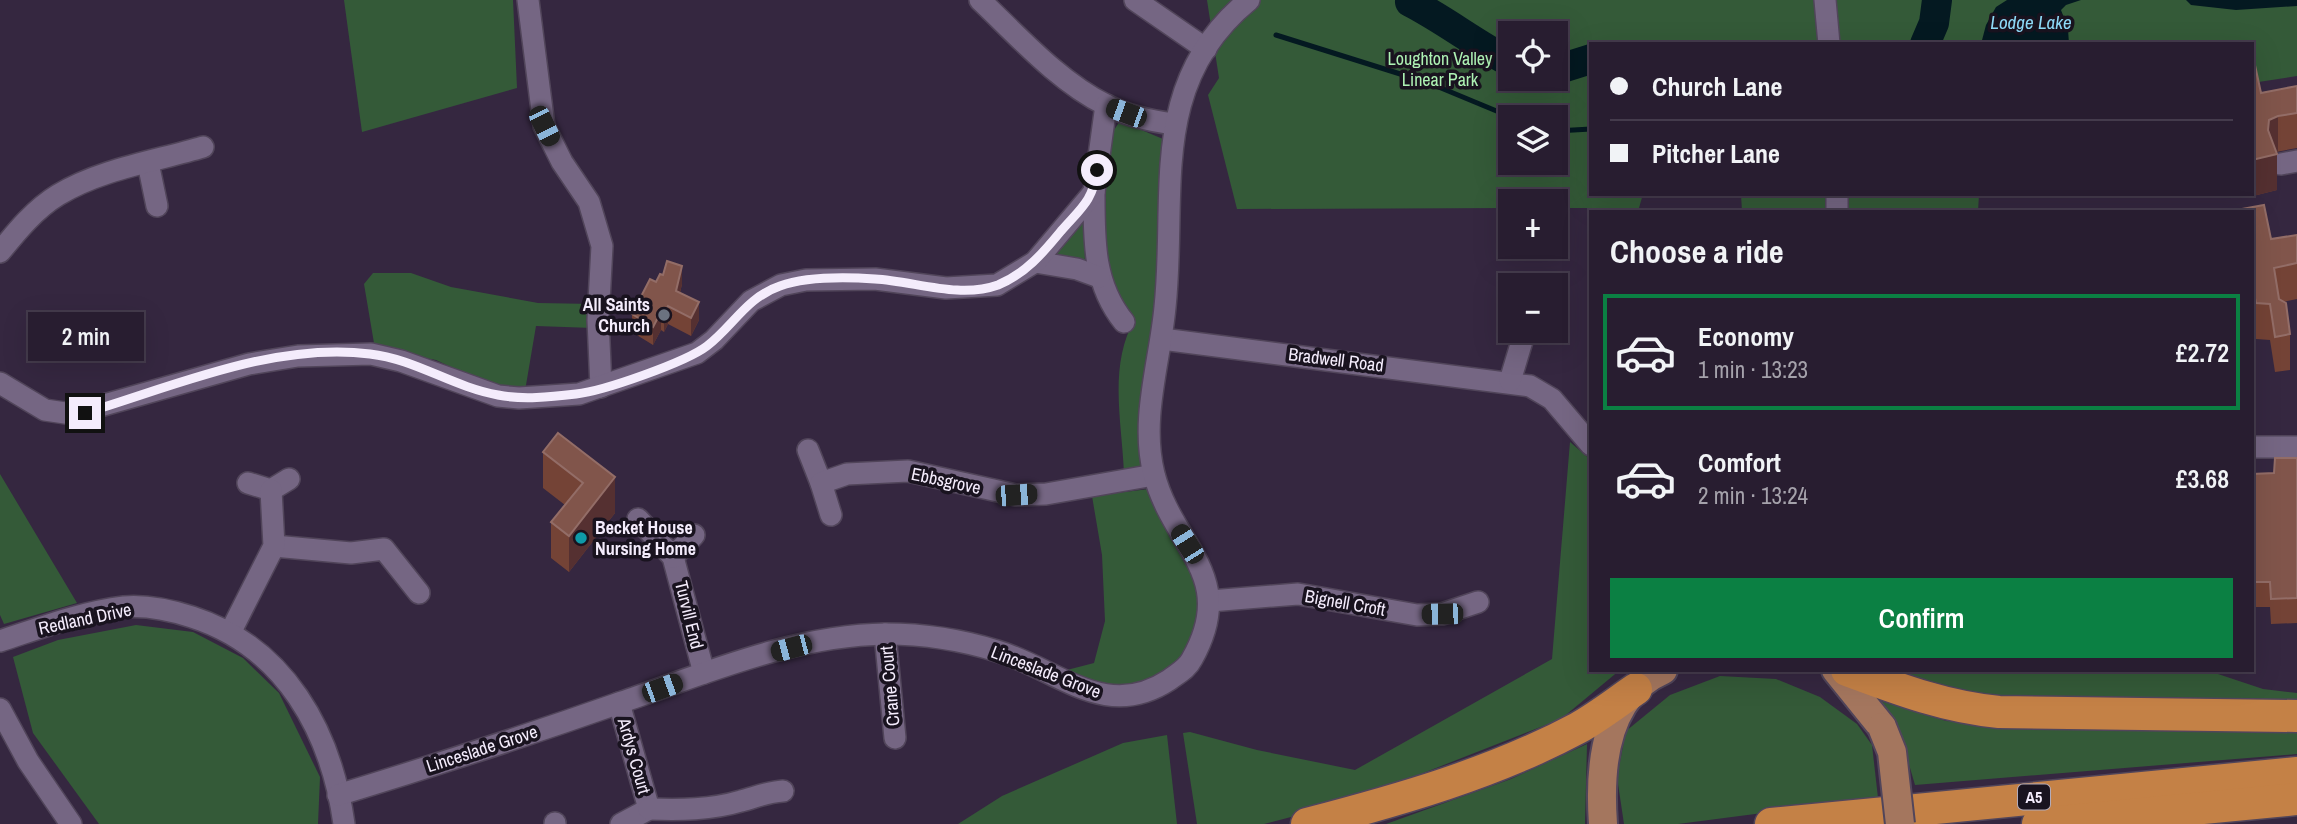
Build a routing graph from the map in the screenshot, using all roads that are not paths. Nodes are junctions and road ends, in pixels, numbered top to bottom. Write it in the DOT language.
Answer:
graph roads {
  1 [pos="528,0"];
  2 [pos="980,0"];
  3 [pos="1135,0"];
  4 [pos="1249,0"];
  5 [pos="1825,3"];
  6 [pos="1829,42"];
  7 [pos="1206,49"];
  8 [pos="1105,105"];
  9 [pos="1174,124"];
  10 [pos="203,147"];
  11 [pos="148,163"];
  12 [pos="1094,192"];
  13 [pos="157,206"];
  14 [pos="0,252"];
  15 [pos="1035,262"];
  16 [pos="1099,277"];
  17 [pos="1124,322"];
  18 [pos="1162,339"];
  19 [pos="1521,343"];
  20 [pos="1510,381"];
  21 [pos="0,383"];
  22 [pos="601,387"];
  23 [pos="1589,442"];
  24 [pos="2254,447"];
  25 [pos="2297,447"];
  26 [pos="808,450"];
  27 [pos="1154,475"];
  28 [pos="821,482"];
  29 [pos="248,483"];
  30 [pos="831,515"];
  31 [pos="638,519"];
  32 [pos="694,535"];
  33 [pos="274,546"];
  34 [pos="673,557"];
  35 [pos="419,593"];
  36 [pos="1210,601"];
  37 [pos="1478,602"];
  38 [pos="231,631"];
  39 [pos="885,634"];
  40 [pos="0,641"];
  41 [pos="1838,672"];
  42 [pos="1852,672"];
  43 [pos="704,673"];
  44 [pos="1652,676"];
  45 [pos="619,703"];
  46 [pos="0,709"];
  47 [pos="2297,716"];
  48 [pos="895,738"];
  49 [pos="2297,773"];
  50 [pos="783,791"];
  51 [pos="338,795"];
  52 [pos="2297,799"];
  53 [pos="649,809"];
  54 [pos="71,824"];
  55 [pos="344,824"];
  56 [pos="621,824"];
  57 [pos="1307,824"];
  58 [pos="1603,824"];
  59 [pos="1771,824"];
  60 [pos="1900,824"];
  61 [pos="2038,824"];
  1 -- 22 [label="street"];
  2 -- 8 [label="street"];
  3 -- 7 [label="street"];
  4 -- 7 [label="street, Linceslade Grove"];
  5 -- 6 [label="street"];
  7 -- 9 [label="street, Linceslade Grove"];
  8 -- 9 [label="street"];
  8 -- 12 [label="street"];
  9 -- 18 [label="street, Linceslade Grove"];
  10 -- 11 [label="street"];
  11 -- 13 [label="street"];
  11 -- 14 [label="street"];
  12 -- 15 [label="street"];
  12 -- 16 [label="street"];
  15 -- 16 [label="street"];
  15 -- 22 [label="street"];
  16 -- 17 [label="street"];
  18 -- 20 [label="street, Bradwell Road"];
  18 -- 27 [label="street, Linceslade Grove"];
  19 -- 20 [label="street"];
  20 -- 23 [label="street, Bradwell Road"];
  21 -- 22 [label="street"];
  24 -- 25 [label="street"];
  26 -- 28 [label="street"];
  27 -- 28 [label="street, Ebbsgrove"];
  27 -- 36 [label="street, Linceslade Grove"];
  28 -- 30 [label="street"];
  29 -- 33 [label="street"];
  31 -- 34 [label="street, Turvill End"];
  32 -- 34 [label="street, Turvill End"];
  33 -- 35 [label="street"];
  33 -- 38 [label="street"];
  34 -- 43 [label="street, Turvill End"];
  36 -- 37 [label="street, Bignell Croft"];
  36 -- 39 [label="street, Linceslade Grove"];
  38 -- 40 [label="street, Redland Drive"];
  38 -- 51 [label="street, Redland Drive"];
  39 -- 43 [label="street, Linceslade Grove"];
  39 -- 48 [label="street, Crane Court"];
  41 -- 60 [label="main road, bridge"];
  42 -- 47 [label="highway"];
  43 -- 45 [label="street, Linceslade Grove"];
  44 -- 57 [label="highway"];
  44 -- 58 [label="main road"];
  45 -- 51 [label="street, Linceslade Grove"];
  45 -- 53 [label="street, Ardys Court"];
  46 -- 54 [label="street"];
  49 -- 59 [label="highway, A5"];
  50 -- 53 [label="street, Ardys Court"];
  51 -- 55 [label="street, Redland Drive"];
  52 -- 61 [label="highway, A5"];
  53 -- 56 [label="street, Ardys Court"];
}
